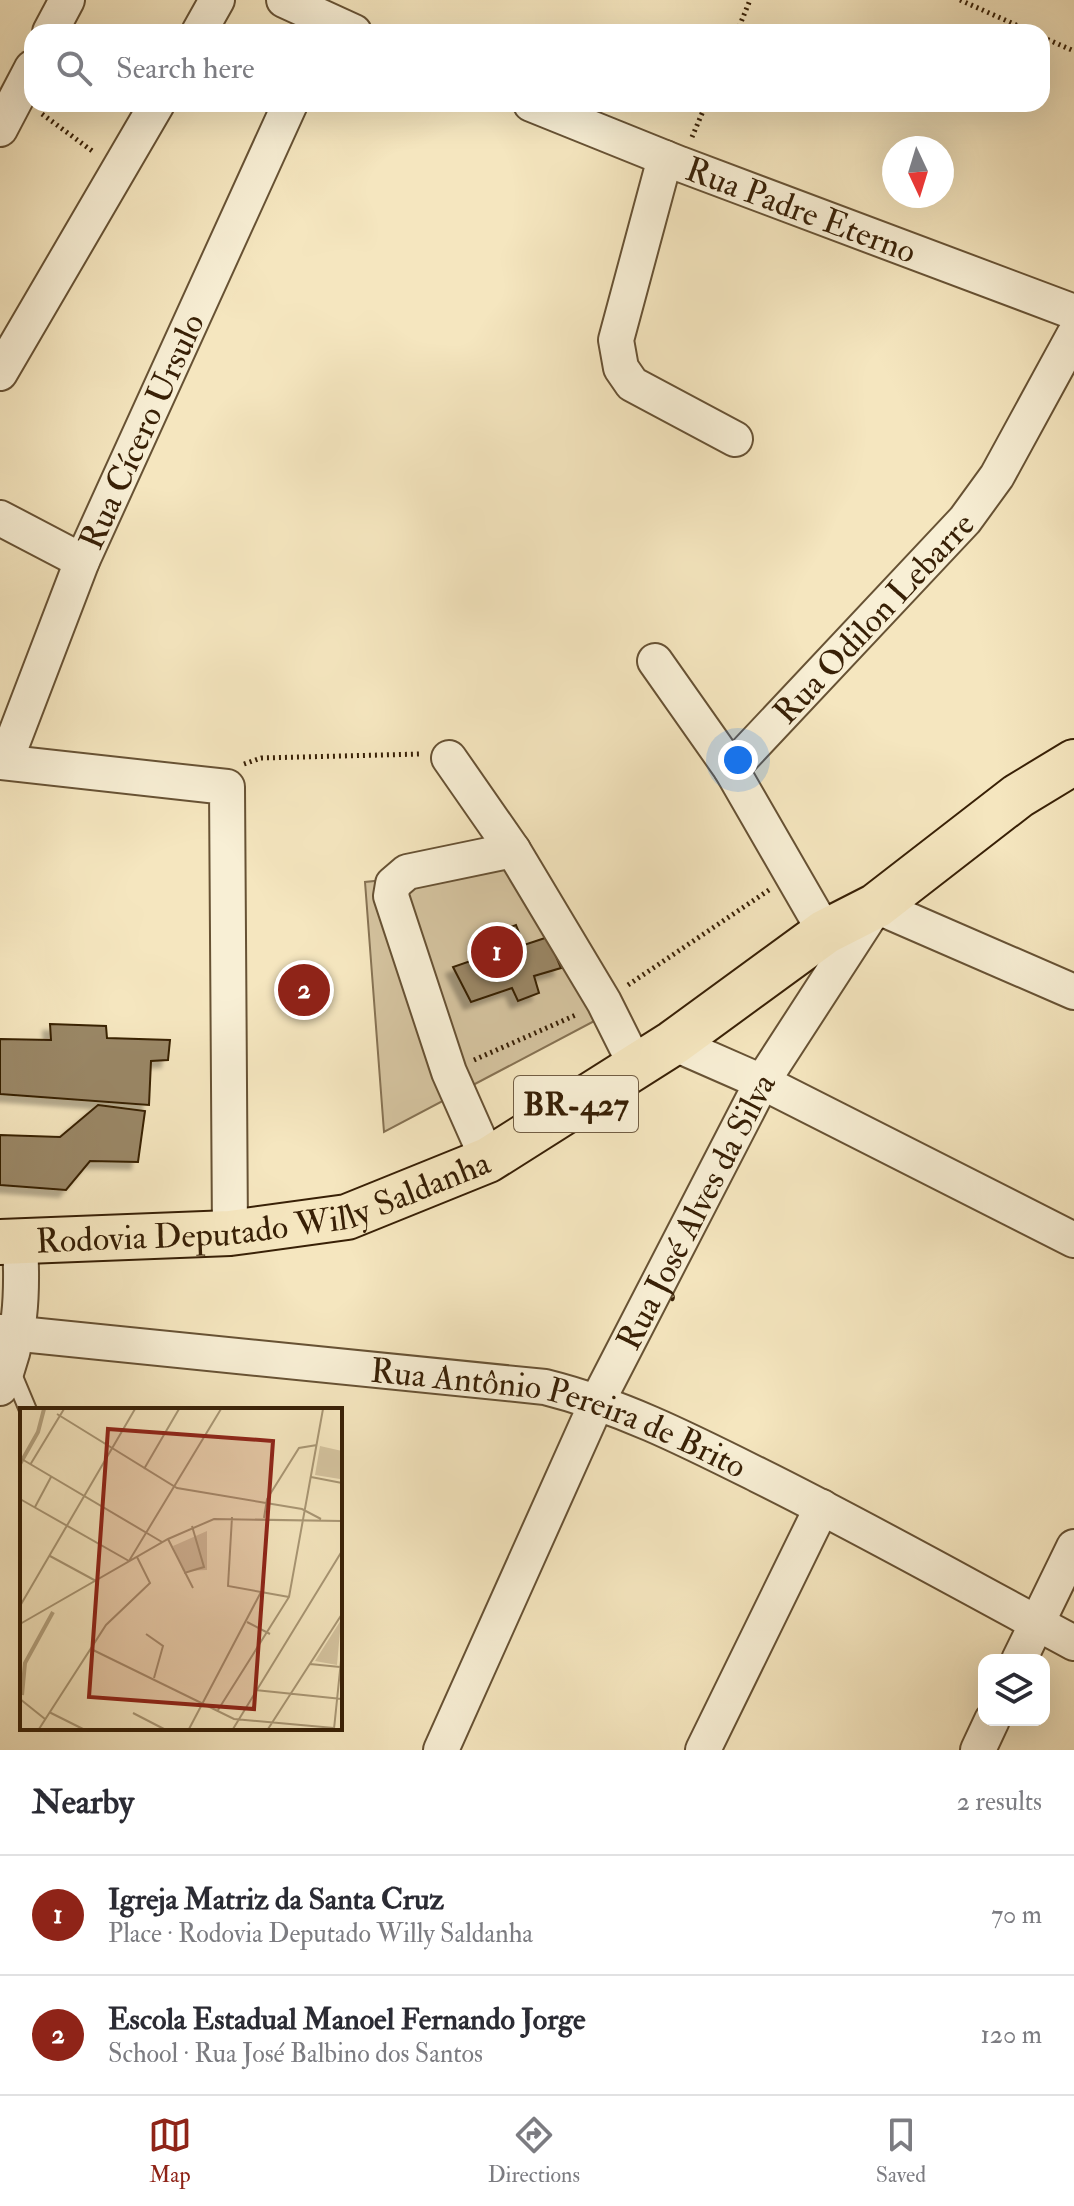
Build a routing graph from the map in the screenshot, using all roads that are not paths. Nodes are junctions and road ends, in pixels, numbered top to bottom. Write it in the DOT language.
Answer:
graph roads {
  1 [pos="67,0"];
  2 [pos="217,0"];
  3 [pos="284,0"];
  4 [pos="336,21"];
  5 [pos="54,24"];
  6 [pos="204,24"];
  7 [pos="152,112"];
  8 [pos="286,112"];
  9 [pos="551,112"];
  10 [pos="665,158"];
  11 [pos="1074,312"];
  12 [pos="1074,335"];
  13 [pos="0,373"];
  14 [pos="735,439"];
  15 [pos="0,518"];
  16 [pos="82,561"];
  17 [pos="655,661"];
  18 [pos="449,758"];
  19 [pos="2,762"];
  20 [pos="1074,762"];
  21 [pos="731,769"];
  22 [pos="513,850"];
  23 [pos="876,906"];
  24 [pos="825,932"];
  25 [pos="1074,992"];
  26 [pos="673,1043"];
  27 [pos="636,1066"];
  28 [pos="762,1082"];
  29 [pos="488,1160"];
  30 [pos="230,1233"];
  31 [pos="1074,1240"];
  32 [pos="10,1242"];
  33 [pos="7,1355"];
  34 [pos="598,1400"];
  35 [pos="27,1408"];
  36 [pos="822,1507"];
  37 [pos="1074,1547"];
  38 [pos="1036,1623"];
  39 [pos="1074,1643"];
  40 [pos="1022,1654"];
  41 [pos="989,1726"];
  42 [pos="441,1750"];
  43 [pos="703,1750"];
  44 [pos="978,1750"];
  1 -- 5 [label="street"];
  2 -- 6 [label="street"];
  3 -- 4 [label="street"];
  7 -- 13 [label="street"];
  8 -- 16 [label="street, Rua Cícero Ursulo"];
  9 -- 10 [label="street, Rua Padre Eterno"];
  10 -- 11 [label="street, Rua Padre Eterno"];
  10 -- 14 [label="street"];
  12 -- 21 [label="street, Rua Odilon Lebarre"];
  15 -- 16 [label="street"];
  16 -- 19 [label="street, Rua Cícero Ursulo"];
  17 -- 21 [label="street"];
  18 -- 22 [label="street"];
  19 -- 30 [label="street"];
  20 -- 23 [label="main road, Rodovia Deputado Willy Saldanha / BR-427"];
  21 -- 24 [label="street"];
  22 -- 27 [label="street"];
  22 -- 29 [label="street"];
  23 -- 24 [label="main road, Rodovia Deputado Willy Saldanha / BR-427"];
  23 -- 25 [label="street"];
  23 -- 28 [label="street, Rua José Alves da Silva"];
  24 -- 26 [label="main road, Rodovia Deputado Willy Saldanha / BR-427"];
  26 -- 27 [label="main road, Rodovia Deputado Willy Saldanha / BR-427"];
  26 -- 28 [label="street"];
  27 -- 29 [label="main road, Rodovia Deputado Willy Saldanha / BR-427"];
  28 -- 31 [label="street"];
  28 -- 34 [label="street, Rua José Alves da Silva"];
  29 -- 30 [label="main road, Rodovia Deputado Willy Saldanha / BR-427"];
  30 -- 32 [label="main road, Rodovia Deputado Willy Saldanha / BR-427"];
  32 -- 33 [label="street"];
  33 -- 34 [label="street, Rua Antônio Pereira de Brito"];
  33 -- 35 [label="lane"];
  34 -- 36 [label="street, Rua Antônio Pereira de Brito"];
  34 -- 42 [label="street, Rua José Alves da Silva"];
  36 -- 38 [label="street, Rua Antônio Pereira de Brito"];
  36 -- 43 [label="street"];
  37 -- 38 [label="street"];
  38 -- 39 [label="street, Rua Antônio Pereira de Brito"];
  38 -- 40 [label="street"];
  41 -- 44 [label="street"];
}
